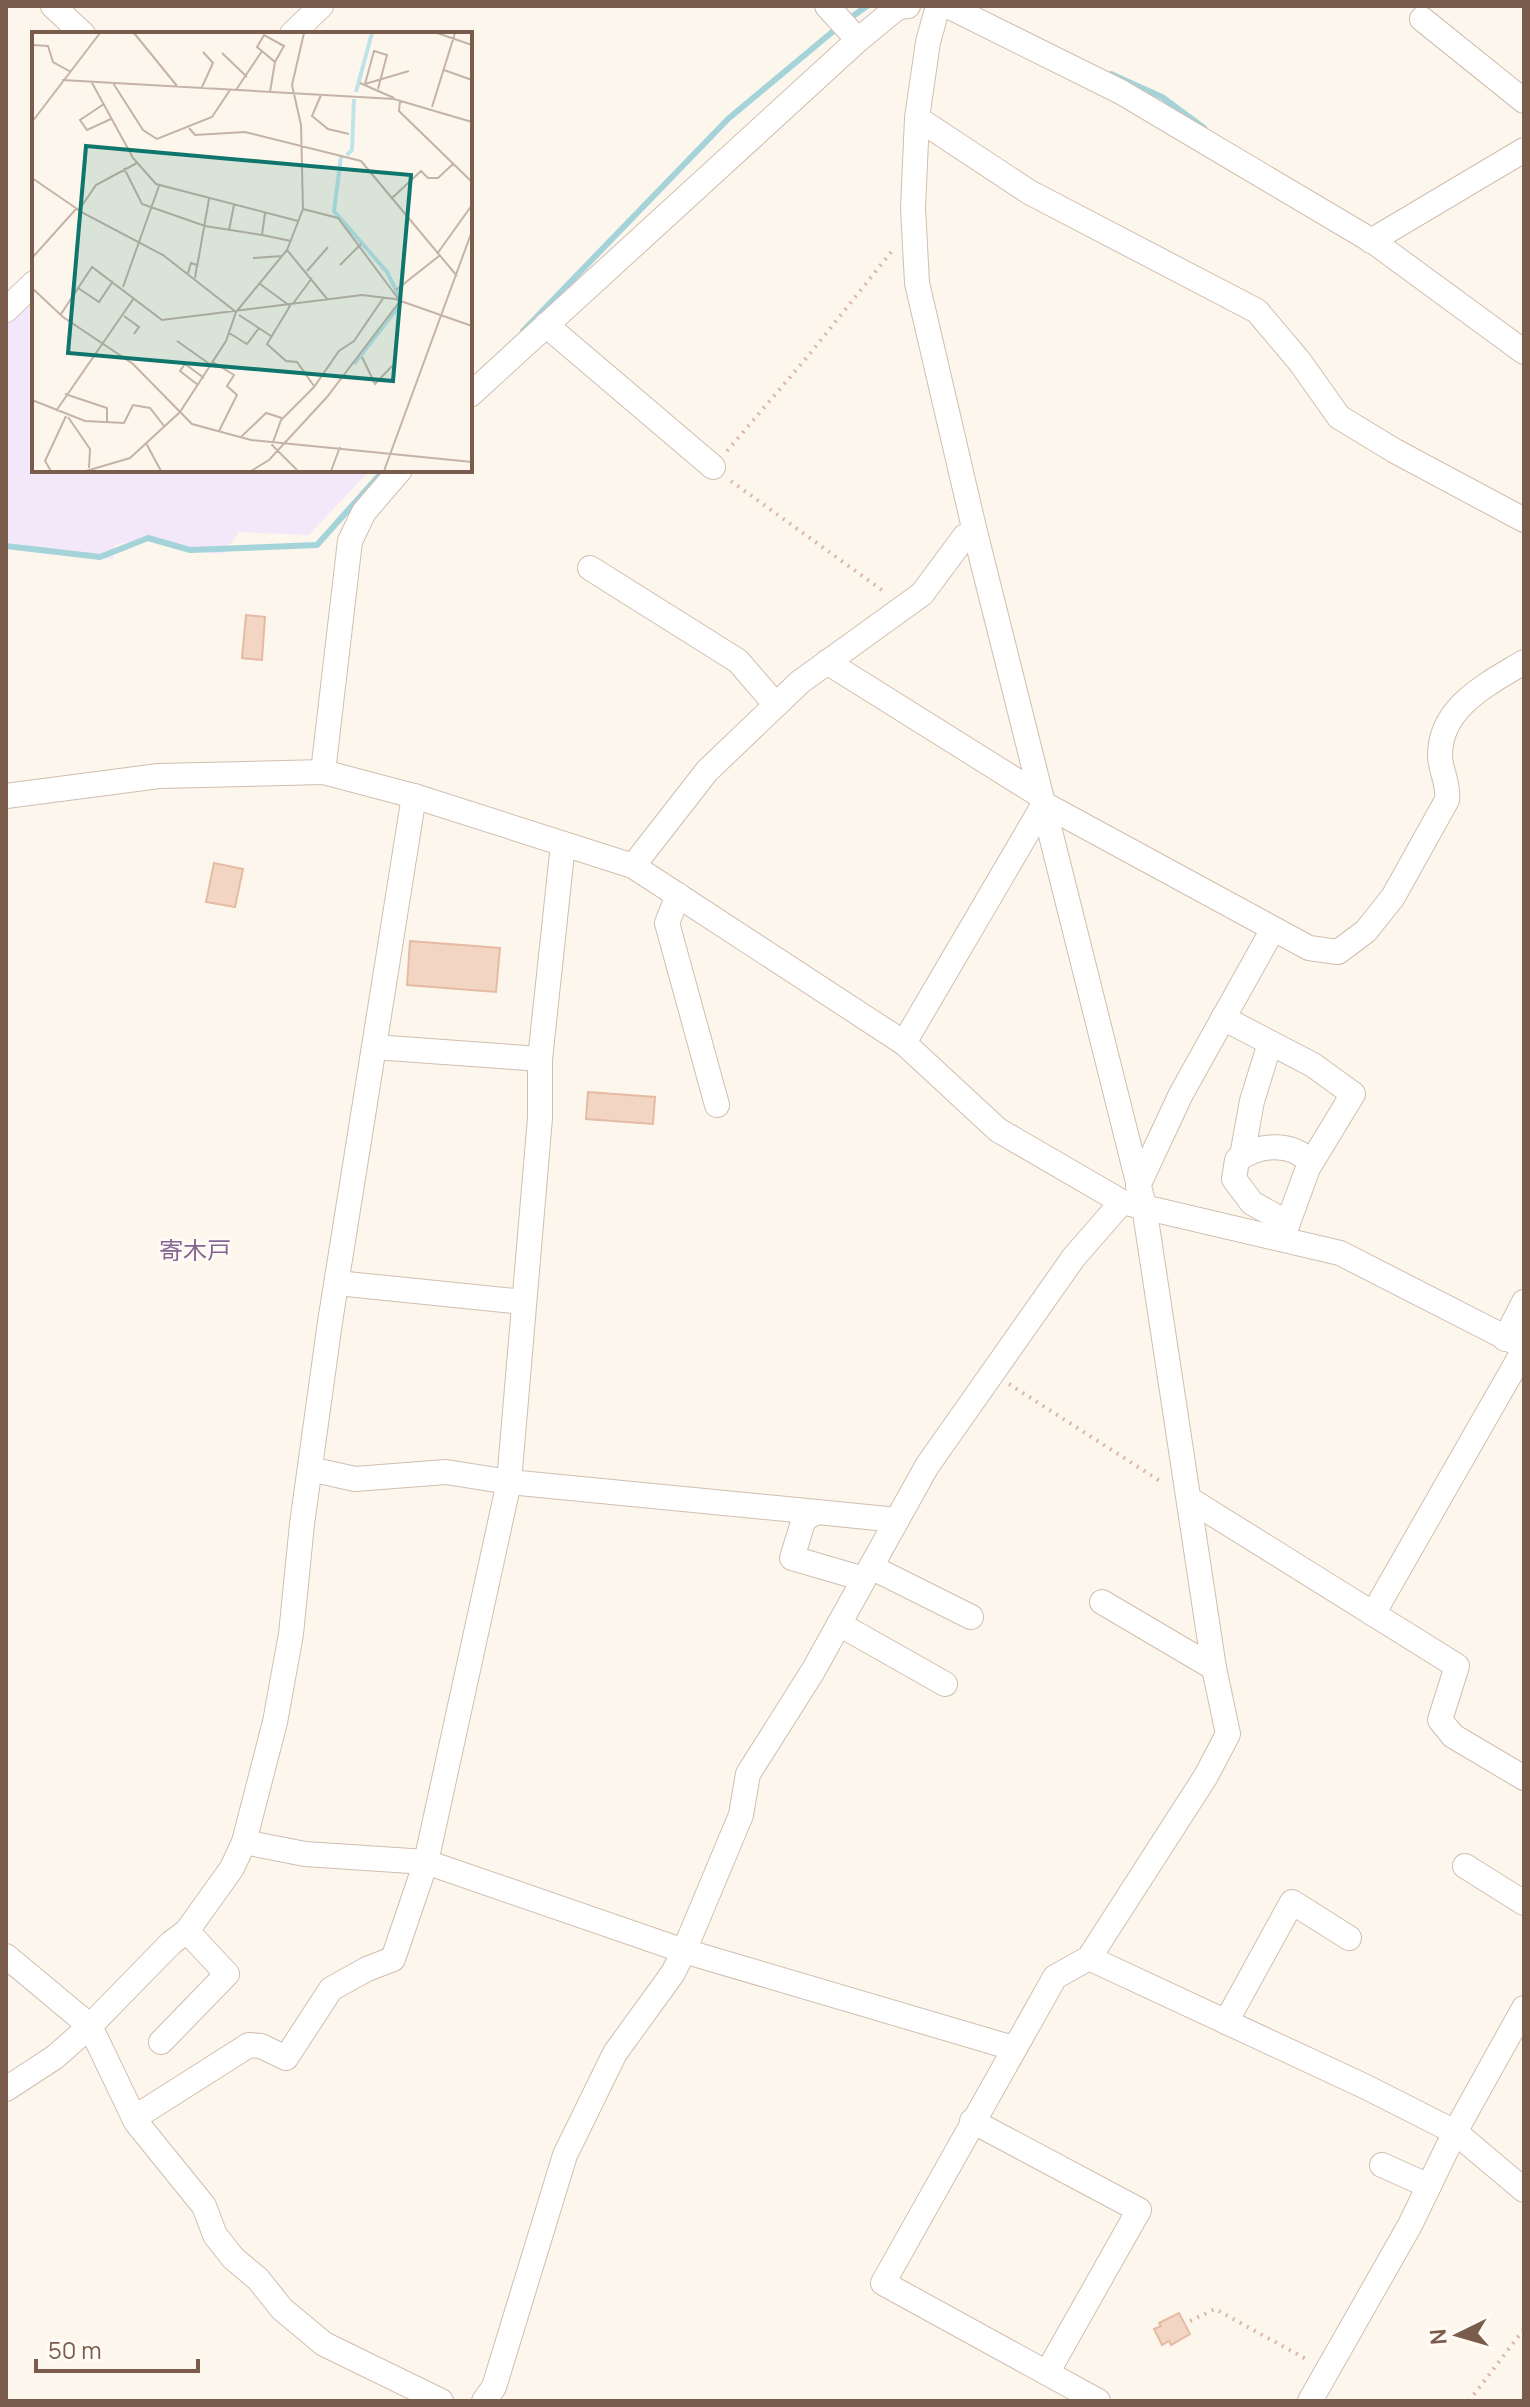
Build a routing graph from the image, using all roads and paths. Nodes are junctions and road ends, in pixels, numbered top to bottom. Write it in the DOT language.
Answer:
graph roads {
  1 [pos="53,6"];
  2 [pos="321,6"];
  3 [pos="827,6"];
  4 [pos="908,6"];
  5 [pos="938,6"];
  6 [pos="948,6"];
  7 [pos="1422,19"];
  8 [pos="81,32"];
  9 [pos="294,32"];
  10 [pos="858,40"];
  11 [pos="1524,101"];
  12 [pos="917,118"];
  13 [pos="1524,150"];
  14 [pos="914,230"];
  15 [pos="1371,241"];
  16 [pos="32,285"];
  17 [pos="6,310"];
  18 [pos="546,325"];
  19 [pos="1524,352"];
  20 [pos="472,393"];
  21 [pos="713,467"];
  22 [pos="398,472"];
  23 [pos="1524,520"];
  24 [pos="975,532"];
  25 [pos="590,568"];
  26 [pos="904,607"];
  27 [pos="827,662"];
  28 [pos="1524,662"];
  29 [pos="776,705"];
  30 [pos="323,772"];
  31 [pos="6,796"];
  32 [pos="414,796"];
  33 [pos="1042,800"];
  34 [pos="563,844"];
  35 [pos="633,866"];
  36 [pos="678,895"];
  37 [pos="1273,929"];
  38 [pos="1223,1018"];
  39 [pos="904,1043"];
  40 [pos="1270,1043"];
  41 [pos="374,1047"];
  42 [pos="540,1059"];
  43 [pos="717,1105"];
  44 [pos="1242,1156"];
  45 [pos="1311,1163"];
  46 [pos="1135,1198"];
  47 [pos="1285,1231"];
  48 [pos="337,1283"];
  49 [pos="524,1302"];
  50 [pos="1524,1302"];
  51 [pos="1518,1345"];
  52 [pos="992,1373"];
  53 [pos="310,1469"];
  54 [pos="509,1482"];
  55 [pos="1189,1499"];
  56 [pos="817,1512"];
  57 [pos="897,1520"];
  58 [pos="868,1573"];
  59 [pos="1102,1602"];
  60 [pos="1373,1614"];
  61 [pos="971,1617"];
  62 [pos="839,1624"];
  63 [pos="1214,1668"];
  64 [pos="945,1684"];
  65 [pos="1524,1778"];
  66 [pos="244,1842"];
  67 [pos="426,1862"];
  68 [pos="1465,1866"];
  69 [pos="1524,1903"];
  70 [pos="187,1931"];
  71 [pos="1349,1938"];
  72 [pos="684,1951"];
  73 [pos="6,1956"];
  74 [pos="1089,1958"];
  75 [pos="1524,2008"];
  76 [pos="1226,2022"];
  77 [pos="90,2026"];
  78 [pos="161,2042"];
  79 [pos="1013,2048"];
  80 [pos="6,2089"];
  81 [pos="134,2118"];
  82 [pos="972,2121"];
  83 [pos="1455,2132"];
  84 [pos="1382,2165"];
  85 [pos="1429,2186"];
  86 [pos="1524,2190"];
  87 [pos="1190,2321"];
  88 [pos="1524,2329"];
  89 [pos="1327,2371"];
  90 [pos="1047,2373"];
  91 [pos="441,2401"];
  92 [pos="484,2401"];
  93 [pos="1098,2401"];
  94 [pos="1310,2401"];
  95 [pos="1469,2401"];
  1 -- 8 [label="street"];
  2 -- 9 [label="street"];
  3 -- 10 [label="street"];
  4 -- 10 [label="street"];
  5 -- 12 [label="street"];
  6 -- 15 [label="street"];
  7 -- 11 [label="street"];
  10 -- 18 [label="street"];
  12 -- 14 [label="street"];
  12 -- 23 [label="street"];
  13 -- 15 [label="street"];
  14 -- 21 [label="path"];
  14 -- 24 [label="street"];
  15 -- 19 [label="street"];
  16 -- 17 [label="street"];
  18 -- 20 [label="street"];
  18 -- 21 [label="street"];
  21 -- 26 [label="path"];
  22 -- 30 [label="street"];
  24 -- 26 [label="street"];
  24 -- 33 [label="street"];
  25 -- 29 [label="street"];
  26 -- 27 [label="street"];
  27 -- 29 [label="street"];
  27 -- 33 [label="street"];
  28 -- 37 [label="street"];
  29 -- 35 [label="street"];
  30 -- 31 [label="street"];
  30 -- 32 [label="street"];
  32 -- 34 [label="street"];
  32 -- 41 [label="street"];
  33 -- 37 [label="street"];
  33 -- 39 [label="street"];
  33 -- 46 [label="street"];
  34 -- 35 [label="street"];
  34 -- 42 [label="street"];
  35 -- 36 [label="street"];
  36 -- 39 [label="street"];
  36 -- 43 [label="street"];
  37 -- 38 [label="street"];
  38 -- 40 [label="street"];
  38 -- 46 [label="street"];
  39 -- 46 [label="street"];
  40 -- 44 [label="street"];
  40 -- 45 [label="street"];
  41 -- 42 [label="street"];
  41 -- 48 [label="street"];
  42 -- 49 [label="street"];
  44 -- 45 [label="street"];
  44 -- 47 [label="street"];
  45 -- 47 [label="street"];
  46 -- 47 [label="street"];
  46 -- 52 [label="street"];
  46 -- 55 [label="street"];
  47 -- 51 [label="street"];
  48 -- 49 [label="street"];
  48 -- 53 [label="street"];
  49 -- 54 [label="street"];
  50 -- 51 [label="street"];
  51 -- 60 [label="street"];
  52 -- 55 [label="path"];
  52 -- 57 [label="street"];
  53 -- 54 [label="street"];
  53 -- 66 [label="street"];
  54 -- 56 [label="street"];
  54 -- 67 [label="street"];
  55 -- 60 [label="street"];
  55 -- 63 [label="street"];
  56 -- 57 [label="street"];
  56 -- 58 [label="street"];
  57 -- 58 [label="street"];
  58 -- 61 [label="street"];
  58 -- 62 [label="street"];
  59 -- 63 [label="street"];
  60 -- 65 [label="street"];
  62 -- 64 [label="street"];
  62 -- 72 [label="street"];
  63 -- 74 [label="street"];
  66 -- 67 [label="street"];
  66 -- 70 [label="street"];
  67 -- 72 [label="street"];
  67 -- 81 [label="street"];
  68 -- 69 [label="street"];
  70 -- 77 [label="street"];
  70 -- 78 [label="street"];
  71 -- 76 [label="street"];
  72 -- 79 [label="street"];
  72 -- 92 [label="street"];
  73 -- 77 [label="street"];
  74 -- 76 [label="street"];
  74 -- 79 [label="street"];
  75 -- 83 [label="street"];
  76 -- 83 [label="street"];
  77 -- 80 [label="street"];
  77 -- 81 [label="street"];
  79 -- 82 [label="street"];
  81 -- 91 [label="street"];
  82 -- 90 [label="street"];
  82 -- 90 [label="street"];
  83 -- 85 [label="street"];
  83 -- 86 [label="street"];
  84 -- 85 [label="street"];
  85 -- 89 [label="street"];
  87 -- 89 [label="path"];
  88 -- 95 [label="path"];
  89 -- 94 [label="street"];
  90 -- 93 [label="street"];
}
